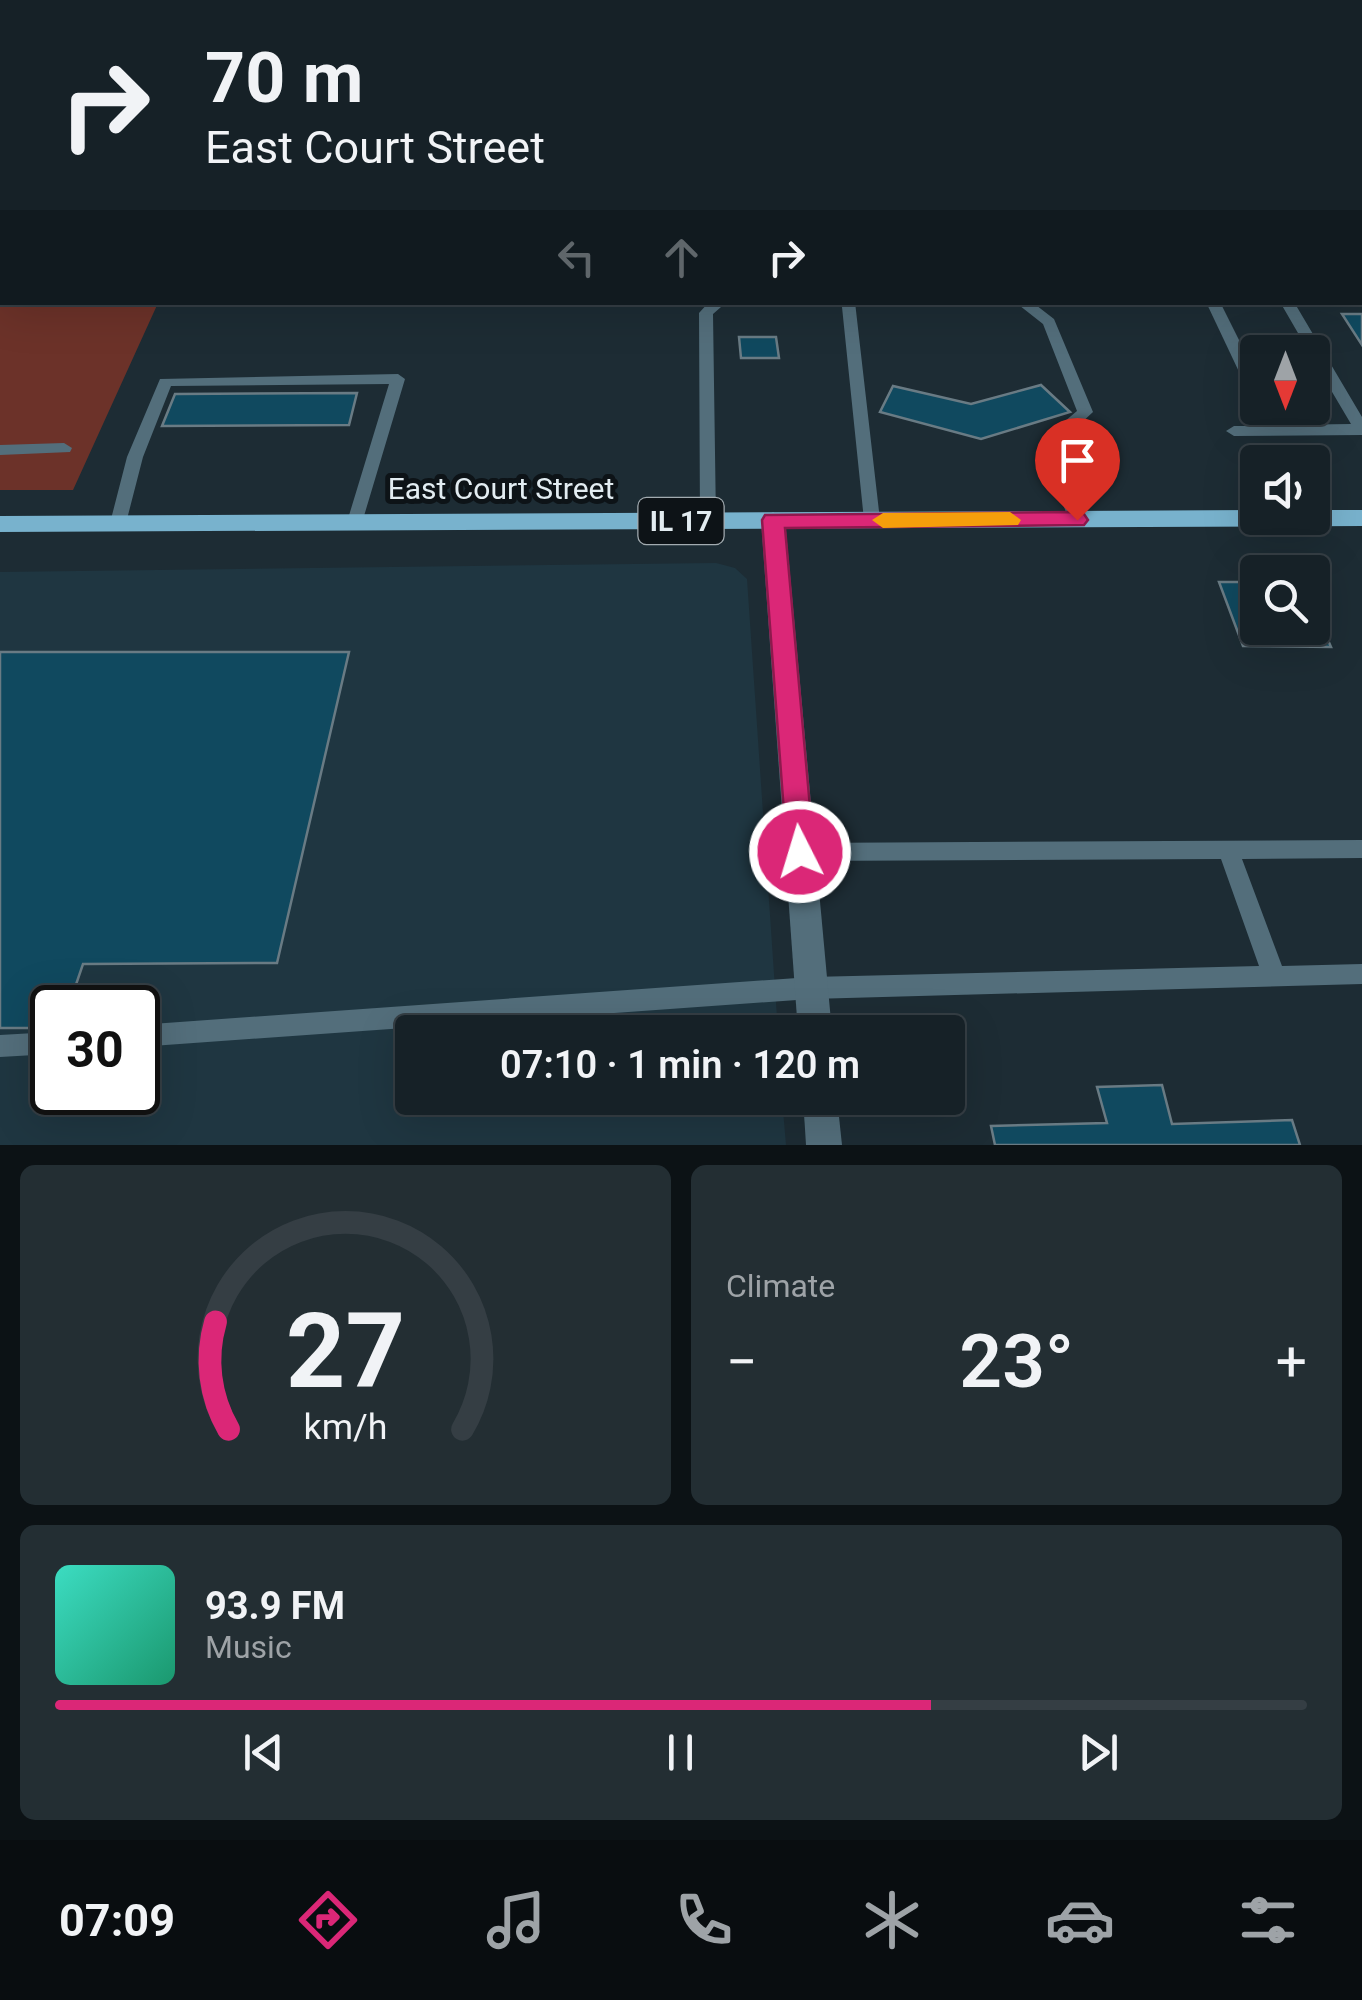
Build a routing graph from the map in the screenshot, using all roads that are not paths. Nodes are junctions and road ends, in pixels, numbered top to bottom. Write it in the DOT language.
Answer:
graph roads {
  1 [pos="715,305"];
  2 [pos="848,305"];
  3 [pos="1026,305"];
  4 [pos="1214,305"];
  5 [pos="1290,305"];
  6 [pos="1240,358"];
  7 [pos="1272,425"];
  8 [pos="1362,429"];
  9 [pos="1275,430"];
  10 [pos="1234,431"];
  11 [pos="64,448"];
  12 [pos="0,450"];
  13 [pos="1362,518"];
  14 [pos="773,520"];
  15 [pos="872,520"];
  16 [pos="1077,520"];
  17 [pos="708,521"];
  18 [pos="355,522"];
  19 [pos="118,523"];
  20 [pos="0,524"];
  21 [pos="1362,848"];
  22 [pos="1228,849"];
  23 [pos="800,852"];
  24 [pos="1362,974"];
  25 [pos="1274,976"];
  26 [pos="811,988"];
  27 [pos="813,1015"];
  28 [pos="160,1034"];
  29 [pos="30,1044"];
  30 [pos="0,1046"];
  31 [pos="821,1115"];
  32 [pos="824,1145"];
  1 -- 17 [label="lane"];
  2 -- 15 [label="lane"];
  3 -- 16 [label="lane"];
  4 -- 6 [label="lane"];
  5 -- 8 [label="lane"];
  7 -- 9 [label="lane"];
  8 -- 9 [label="lane"];
  9 -- 10 [label="lane"];
  11 -- 12 [label="lane"];
  13 -- 16 [label="main road, East Court Street / IL 17"];
  14 -- 15 [label="main road, East Court Street / IL 17"];
  14 -- 17 [label="main road, East Court Street / IL 17"];
  14 -- 23 [label="street"];
  15 -- 16 [label="main road, East Court Street / IL 17"];
  17 -- 18 [label="main road, East Court Street / IL 17"];
  18 -- 19 [label="main road, East Court Street / IL 17"];
  18 -- 19 [label="lane"];
  19 -- 20 [label="main road, East Court Street / IL 17"];
  21 -- 22 [label="lane"];
  22 -- 23 [label="lane"];
  22 -- 25 [label="lane"];
  23 -- 26 [label="street"];
  24 -- 25 [label="lane"];
  25 -- 26 [label="lane"];
  26 -- 27 [label="street"];
  26 -- 28 [label="lane"];
  29 -- 30 [label="lane"];
  31 -- 32 [label="street"];
}
